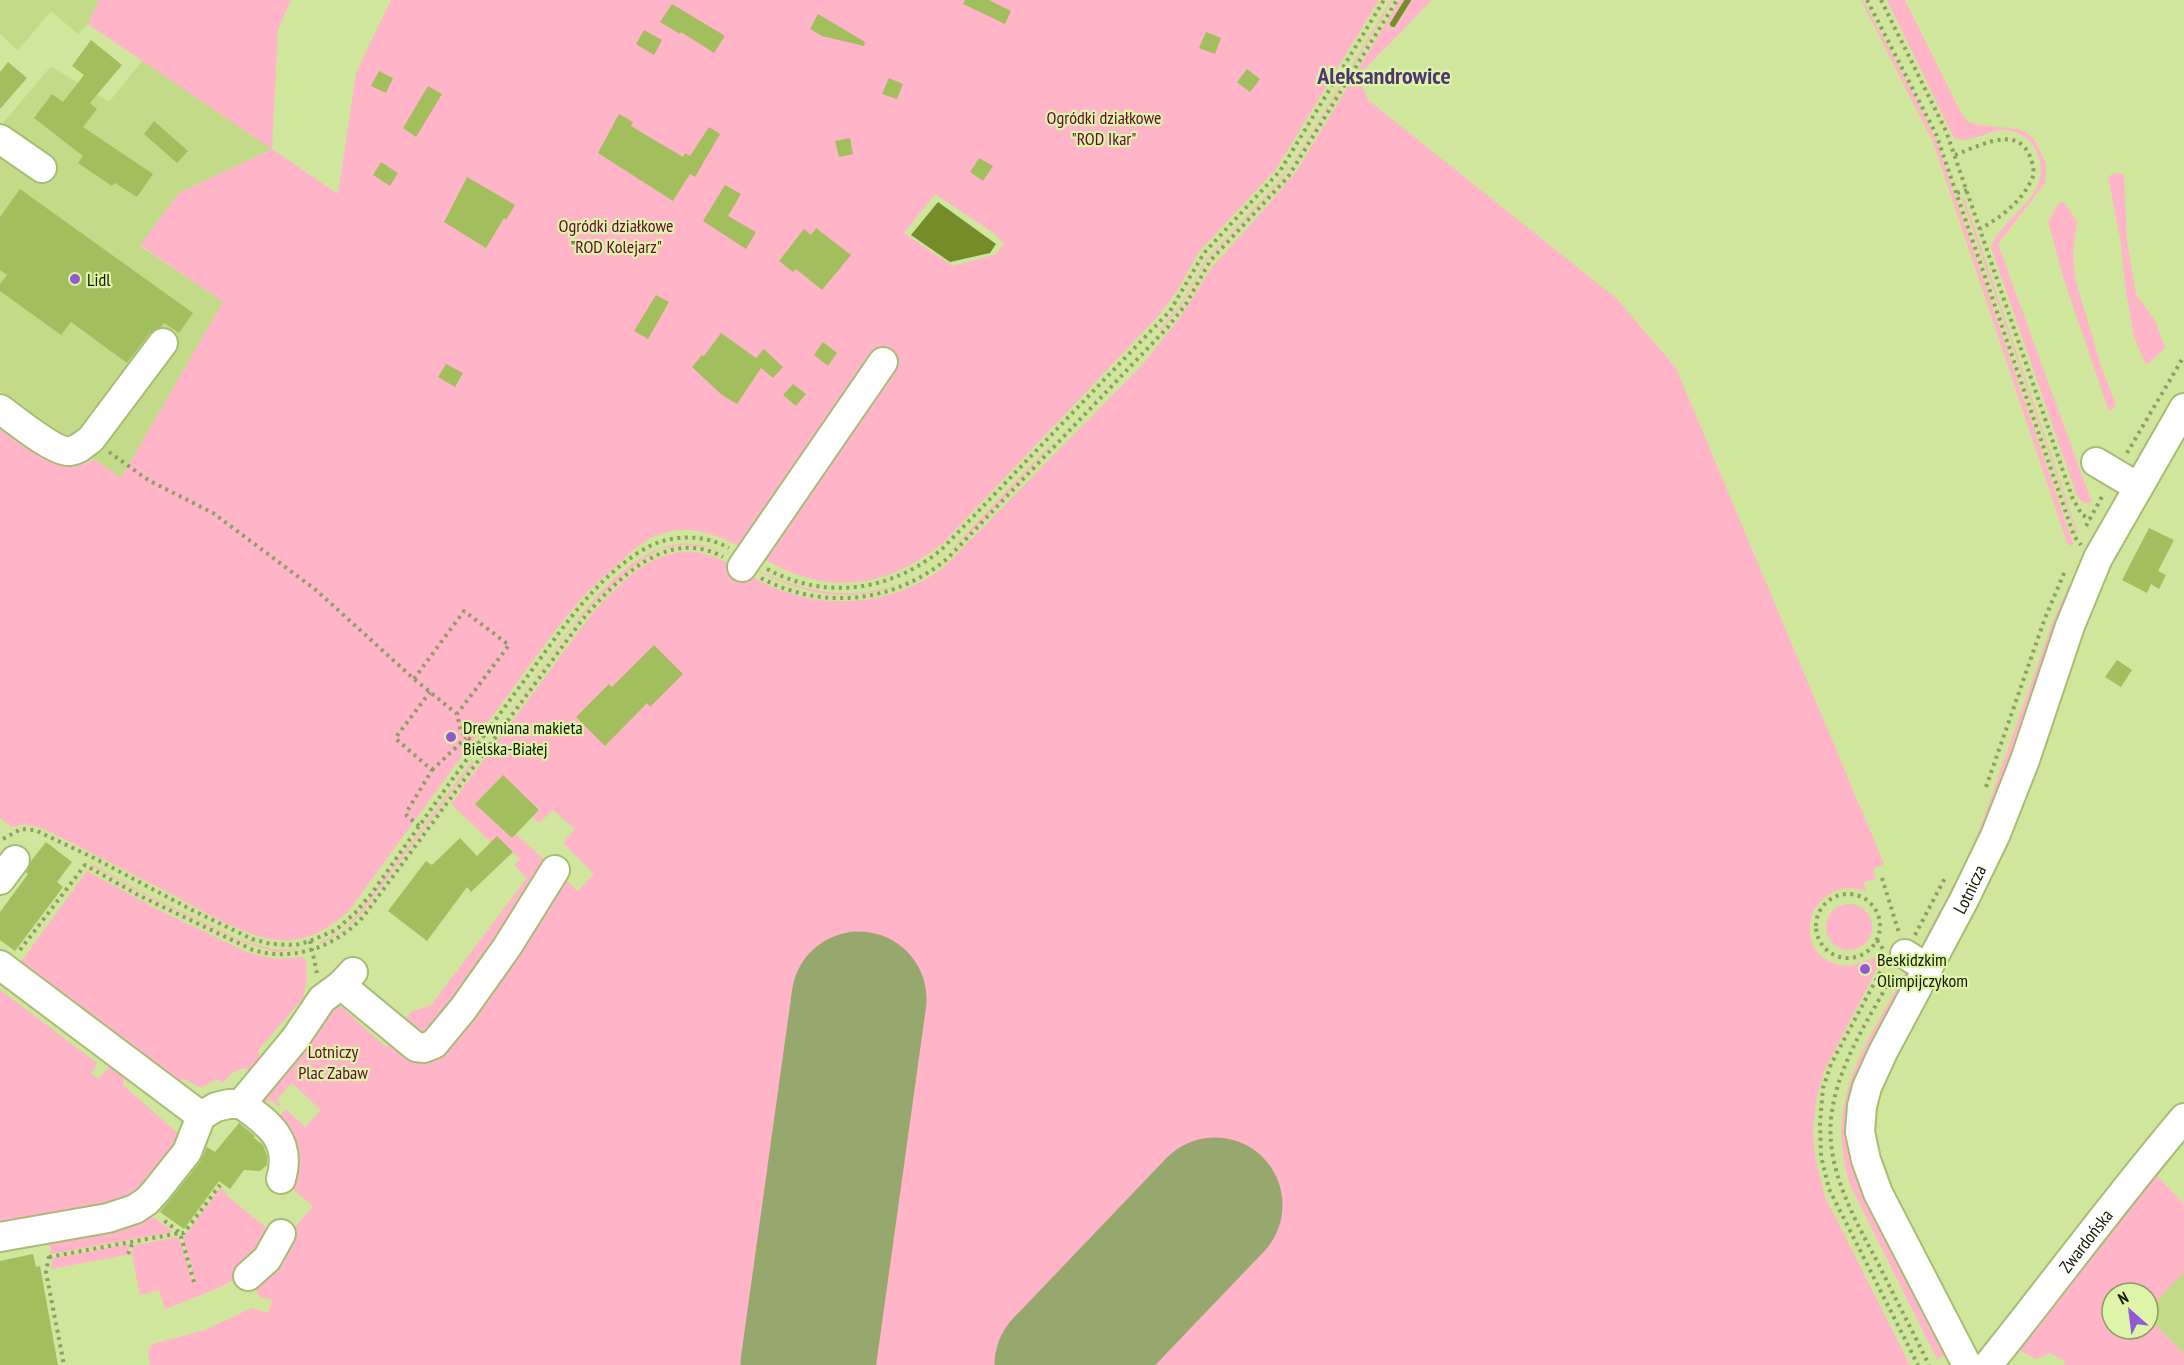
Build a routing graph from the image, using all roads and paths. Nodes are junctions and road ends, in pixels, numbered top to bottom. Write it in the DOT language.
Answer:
graph roads {
  1 [pos="1867,0"];
  2 [pos="1881,0"];
  3 [pos="1931,100"];
  4 [pos="1922,104"];
  5 [pos="0,139"];
  6 [pos="1955,154"];
  7 [pos="42,168"];
  8 [pos="1969,189"];
  9 [pos="1957,193"];
  10 [pos="1980,229"];
  11 [pos="163,343"];
  12 [pos="2184,356"];
  13 [pos="883,362"];
  14 [pos="2184,408"];
  15 [pos="0,409"];
  16 [pos="91,439"];
  17 [pos="2117,474"];
  18 [pos="2083,548"];
  19 [pos="742,567"];
  20 [pos="414,680"];
  21 [pos="430,693"];
  22 [pos="457,714"];
  23 [pos="466,738"];
  24 [pos="485,752"];
  25 [pos="432,770"];
  26 [pos="419,826"];
  27 [pos="555,870"];
  28 [pos="1882,878"];
  29 [pos="1830,899"];
  30 [pos="310,941"];
  31 [pos="1916,962"];
  32 [pos="8,970"];
  33 [pos="339,985"];
  34 [pos="241,1104"];
  35 [pos="201,1116"];
  36 [pos="2184,1118"];
  37 [pos="281,1179"];
  38 [pos="220,1185"];
  39 [pos="44,1229"];
  40 [pos="281,1234"];
  41 [pos="0,1237"];
  42 [pos="134,1241"];
  43 [pos="128,1254"];
  44 [pos="248,1276"];
  45 [pos="194,1282"];
  46 [pos="64,1365"];
  47 [pos="1967,1365"];
  48 [pos="1988,1365"];
  1 -- 4 [label="path"];
  2 -- 3 [label="path"];
  3 -- 4 [label="path"];
  3 -- 6 [label="path"];
  4 -- 9 [label="path"];
  5 -- 7 [label="street"];
  6 -- 8 [label="path"];
  6 -- 10 [label="path"];
  8 -- 9 [label="path"];
  8 -- 10 [label="path"];
  9 -- 18 [label="path"];
  10 -- 17 [label="path"];
  11 -- 16 [label="street"];
  12 -- 17 [label="path"];
  13 -- 19 [label="street"];
  14 -- 17 [label="street, Lotnicza"];
  15 -- 16 [label="street"];
  16 -- 20 [label="path"];
  17 -- 31 [label="street, Lotnicza"];
  20 -- 21 [label="path"];
  20 -- 22 [label="path"];
  21 -- 22 [label="path"];
  21 -- 25 [label="path"];
  22 -- 23 [label="path"];
  23 -- 24 [label="path"];
  23 -- 25 [label="path"];
  25 -- 26 [label="path"];
  27 -- 33 [label="street"];
  28 -- 31 [label="path"];
  29 -- 29 [label="path"];
  30 -- 33 [label="path"];
  31 -- 47 [label="street, Lotnicza"];
  32 -- 35 [label="street"];
  33 -- 34 [label="street"];
  34 -- 35 [label="street"];
  34 -- 37 [label="street"];
  35 -- 39 [label="street"];
  36 -- 48 [label="street, Zwardońska"];
  38 -- 45 [label="path"];
  39 -- 41 [label="street"];
  39 -- 46 [label="path"];
  40 -- 44 [label="street"];
  42 -- 43 [label="path"];
}
